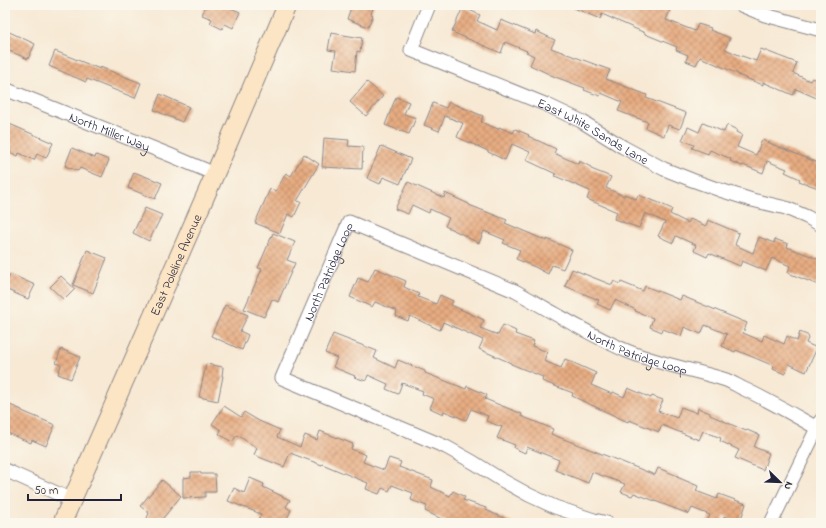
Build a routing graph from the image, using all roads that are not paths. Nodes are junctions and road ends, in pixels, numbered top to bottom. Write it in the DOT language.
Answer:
graph roads {
  1 [pos="287,5"];
  2 [pos="429,5"];
  3 [pos="741,5"];
  4 [pos="821,30"];
  5 [pos="5,88"];
  6 [pos="215,174"];
  7 [pos="821,225"];
  8 [pos="819,424"];
  9 [pos="5,470"];
  10 [pos="72,500"];
  11 [pos="62,523"];
  12 [pos="607,523"];
  13 [pos="771,523"];
  1 -- 6 [label="main road, East Poleline Avenue"];
  2 -- 7 [label="street, East White Sands Lane"];
  3 -- 4 [label="street"];
  5 -- 6 [label="street, North Miller Way"];
  6 -- 10 [label="main road, East Poleline Avenue"];
  8 -- 12 [label="street, North Patridge Loop"];
  8 -- 13 [label="street"];
  9 -- 10 [label="street"];
  10 -- 11 [label="main road, East Poleline Avenue"];
}
